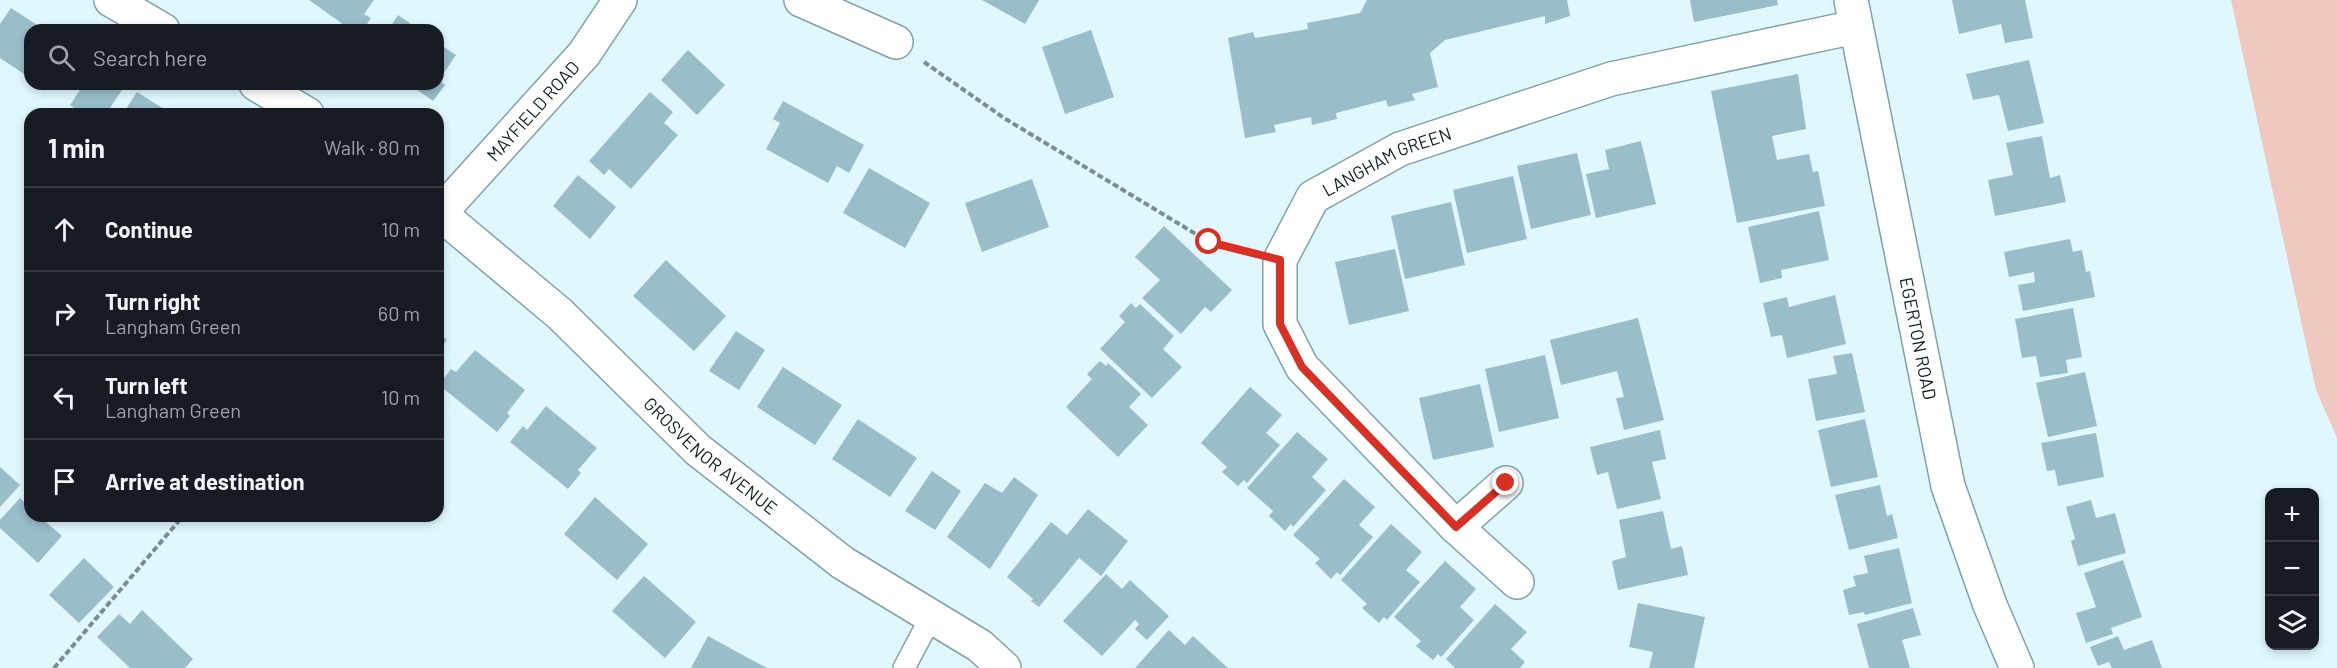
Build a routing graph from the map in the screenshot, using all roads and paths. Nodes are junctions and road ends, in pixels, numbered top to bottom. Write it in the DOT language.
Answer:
graph roads {
  1 [pos="111,0"];
  2 [pos="620,0"];
  3 [pos="801,0"];
  4 [pos="1853,14"];
  5 [pos="153,24"];
  6 [pos="896,42"];
  7 [pos="266,90"];
  8 [pos="297,108"];
  9 [pos="444,208"];
  10 [pos="444,217"];
  11 [pos="1280,260"];
  12 [pos="1506,483"];
  13 [pos="178,522"];
  14 [pos="1456,527"];
  15 [pos="1517,582"];
  16 [pos="931,617"];
  17 [pos="54,668"];
  18 [pos="904,668"];
  19 [pos="1004,668"];
  20 [pos="2017,668"];
  1 -- 5 [label="street"];
  2 -- 9 [label="street, MAYFIELD ROAD"];
  3 -- 6 [label="street"];
  4 -- 11 [label="street, LANGHAM GREEN"];
  4 -- 20 [label="street, EGERTON ROAD"];
  6 -- 11 [label="path"];
  7 -- 8 [label="street"];
  10 -- 16 [label="street, GROSVENOR AVENUE"];
  11 -- 14 [label="street, LANGHAM GREEN"];
  12 -- 14 [label="street"];
  13 -- 17 [label="path"];
  14 -- 15 [label="street, LANGHAM GREEN"];
  16 -- 18 [label="lane"];
  16 -- 19 [label="street, GROSVENOR AVENUE"];
}
